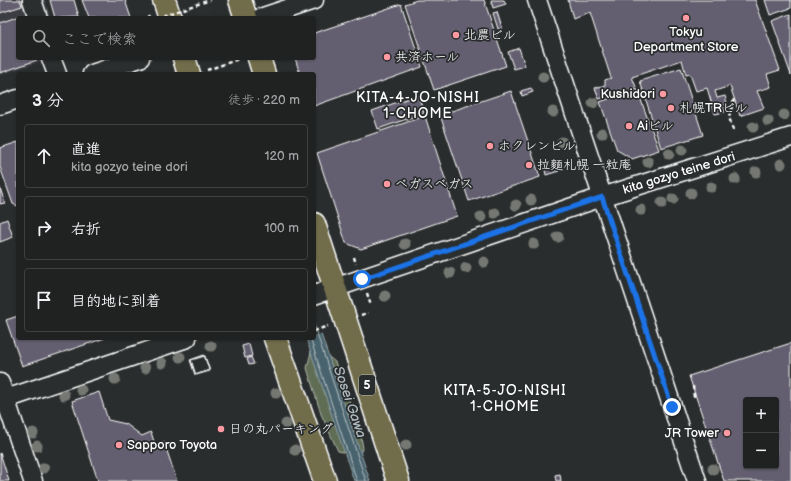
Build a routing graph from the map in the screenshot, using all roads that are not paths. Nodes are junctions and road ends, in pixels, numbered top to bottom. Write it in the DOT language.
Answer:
graph roads {
  1 [pos="32,0"];
  2 [pos="41,0"];
  3 [pos="164,0"];
  4 [pos="240,0"];
  5 [pos="314,0"];
  6 [pos="537,0"];
  7 [pos="37,16"];
  8 [pos="46,16"];
  9 [pos="169,16"];
  10 [pos="245,16"];
  11 [pos="266,16"];
  12 [pos="52,60"];
  13 [pos="62,60"];
  14 [pos="134,60"];
  15 [pos="186,60"];
  16 [pos="250,60"];
  17 [pos="56,72"];
  18 [pos="65,72"];
  19 [pos="98,72"];
  20 [pos="198,72"];
  21 [pos="262,72"];
  22 [pos="16,100"];
  23 [pos="0,105"];
  24 [pos="791,137"];
  25 [pos="602,197"];
  26 [pos="316,241"];
  27 [pos="322,293"];
  28 [pos="180,340"];
  29 [pos="276,340"];
  30 [pos="2,394"];
  31 [pos="33,481"];
  32 [pos="325,481"];
  33 [pos="398,481"];
  34 [pos="697,481"];
  1 -- 7 [label="street"];
  2 -- 8 [label="street"];
  3 -- 9 [label="highway"];
  4 -- 10 [label="highway"];
  5 -- 11 [label="street"];
  6 -- 25 [label="street"];
  12 -- 17 [label="street"];
  13 -- 18 [label="street"];
  14 -- 19 [label="street"];
  15 -- 20 [label="highway"];
  16 -- 21 [label="highway"];
  22 -- 23 [label="street"];
  24 -- 25 [label="street, kita gozyo teine dori"];
  25 -- 27 [label="street, kita gozyo teine dori"];
  25 -- 34 [label="street"];
  26 -- 27 [label="highway, 5"];
  27 -- 33 [label="highway, 5"];
  28 -- 30 [label="street"];
  29 -- 32 [label="highway"];
  30 -- 31 [label="street"];
}
